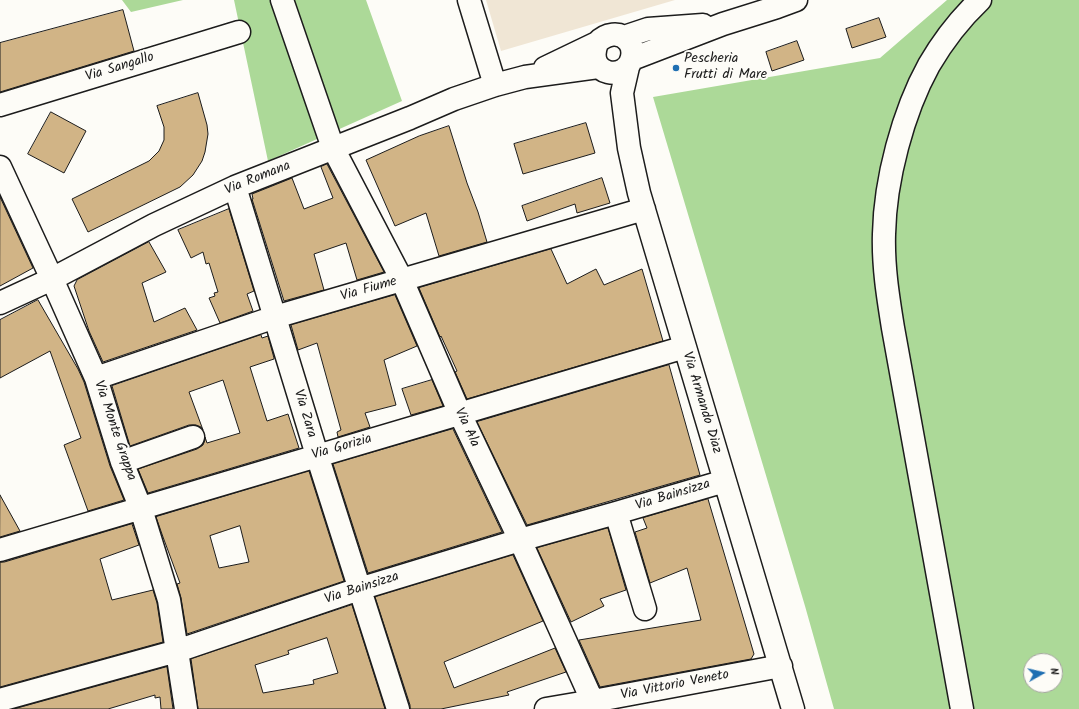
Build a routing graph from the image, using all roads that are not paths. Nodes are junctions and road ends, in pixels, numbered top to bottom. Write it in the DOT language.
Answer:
graph roads {
  1 [pos="282,0"];
  2 [pos="469,0"];
  3 [pos="796,0"];
  4 [pos="980,0"];
  5 [pos="723,24"];
  6 [pos="239,32"];
  7 [pos="624,38"];
  8 [pos="597,43"];
  9 [pos="630,63"];
  10 [pos="602,69"];
  11 [pos="525,77"];
  12 [pos="495,85"];
  13 [pos="93,87"];
  14 [pos="622,93"];
  15 [pos="0,105"];
  16 [pos="0,115"];
  17 [pos="333,148"];
  18 [pos="0,167"];
  19 [pos="235,187"];
  20 [pos="644,209"];
  21 [pos="52,278"];
  22 [pos="402,280"];
  23 [pos="0,303"];
  24 [pos="274,317"];
  25 [pos="685,347"];
  26 [pos="96,378"];
  27 [pos="460,414"];
  28 [pos="193,437"];
  29 [pos="317,455"];
  30 [pos="122,462"];
  31 [pos="725,481"];
  32 [pos="141,509"];
  33 [pos="616,513"];
  34 [pos="520,540"];
  35 [pos="0,550"];
  36 [pos="359,589"];
  37 [pos="645,610"];
  38 [pos="177,650"];
  39 [pos="781,666"];
  40 [pos="0,700"];
  41 [pos="594,705"];
  42 [pos="186,709"];
  43 [pos="398,709"];
  44 [pos="546,709"];
  45 [pos="793,709"];
  46 [pos="962,709"];
  1 -- 17 [label="street, Via Ala"];
  2 -- 12 [label="street"];
  3 -- 5 [label="street"];
  4 -- 46 [label="street"];
  5 -- 7 [label="street"];
  5 -- 9 [label="street"];
  6 -- 15 [label="street, Via Sangallo"];
  7 -- 8 [label="street"];
  7 -- 9 [label="street"];
  8 -- 10 [label="street"];
  8 -- 11 [label="street, Via Romana"];
  9 -- 10 [label="street"];
  9 -- 14 [label="street, Via Armando Diaz"];
  10 -- 11 [label="street, Via Romana"];
  10 -- 14 [label="street"];
  11 -- 12 [label="street, Via Romana"];
  12 -- 17 [label="street, Via Romana"];
  13 -- 16 [label="street, Via Sangallo"];
  14 -- 20 [label="street, Via Armando Diaz"];
  17 -- 19 [label="street, Via Romana"];
  17 -- 22 [label="street, Via Ala"];
  18 -- 21 [label="street, Via Monte Grappa"];
  19 -- 21 [label="street, Via Romana"];
  19 -- 24 [label="street, Via Zara"];
  20 -- 22 [label="street, Via Fiume"];
  20 -- 25 [label="street, Via Armando Diaz"];
  21 -- 23 [label="street, Via Romana"];
  21 -- 26 [label="street, Via Monte Grappa"];
  22 -- 24 [label="street, Via Fiume"];
  22 -- 27 [label="street, Via Ala"];
  24 -- 26 [label="street, Via Fiume"];
  24 -- 29 [label="street, Via Zara"];
  25 -- 27 [label="street, Via Gorizia"];
  25 -- 31 [label="street, Via Armando Diaz"];
  26 -- 30 [label="street, Via Monte Grappa"];
  27 -- 29 [label="street, Via Gorizia"];
  27 -- 34 [label="street, Via Ala"];
  28 -- 30 [label="street, Via Monte Grappa"];
  29 -- 32 [label="street, Via Gorizia"];
  29 -- 36 [label="street, Via Zara"];
  30 -- 32 [label="street, Via Monte Grappa"];
  31 -- 33 [label="street, Via Bainsizza"];
  31 -- 39 [label="street, Via Armando Diaz"];
  32 -- 35 [label="street, Via Gorizia"];
  32 -- 38 [label="street, Via Monte Grappa"];
  33 -- 34 [label="street, Via Bainsizza"];
  33 -- 37 [label="street"];
  34 -- 36 [label="street, Via Bainsizza"];
  34 -- 41 [label="street, Via Ala"];
  36 -- 38 [label="street, Via Bainsizza"];
  36 -- 43 [label="street, Via Zara"];
  38 -- 40 [label="street, Via Bainsizza"];
  38 -- 42 [label="street, Via Monte Grappa"];
  39 -- 41 [label="street, Via Vittorio Veneto"];
  39 -- 45 [label="street, Via Armando Diaz"];
  41 -- 44 [label="street, Via Vittorio Veneto"];
}
